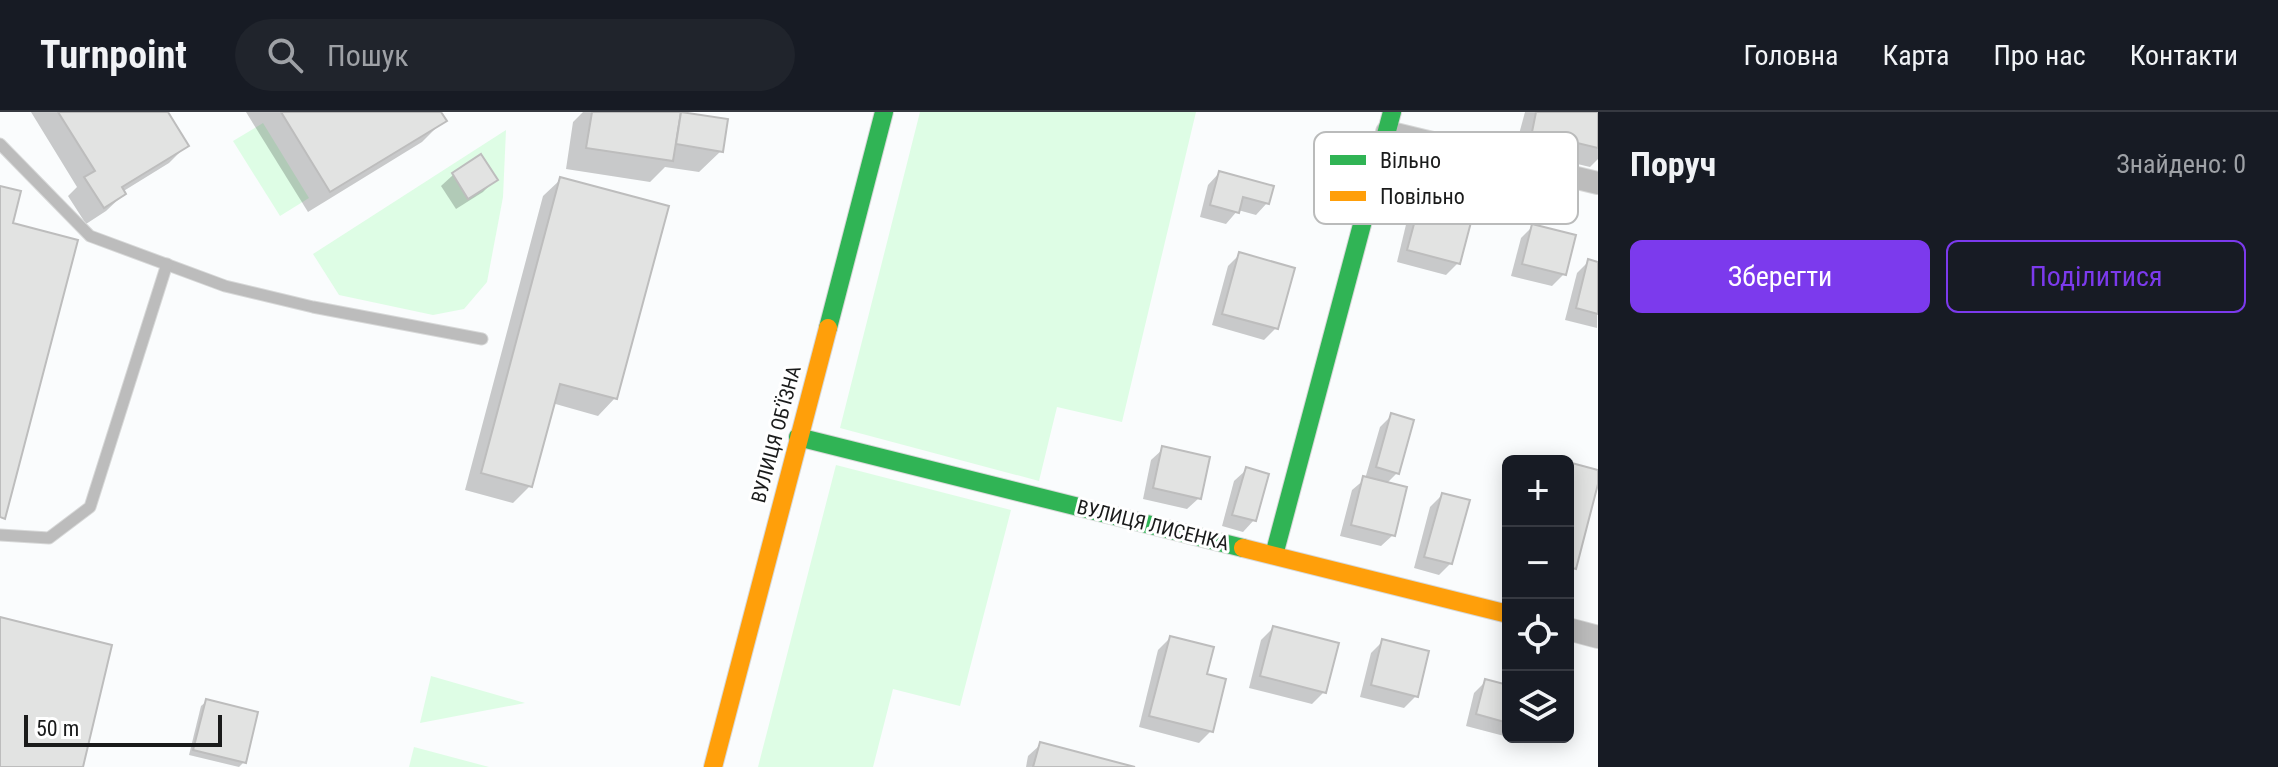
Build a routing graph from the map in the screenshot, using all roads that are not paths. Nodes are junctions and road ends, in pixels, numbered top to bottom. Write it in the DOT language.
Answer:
graph roads {
  1 [pos="884,112"];
  2 [pos="1390,122"];
  3 [pos="1424,132"];
  4 [pos="0,144"];
  5 [pos="1578,177"];
  6 [pos="1598,183"];
  7 [pos="1363,224"];
  8 [pos="167,264"];
  9 [pos="482,339"];
  10 [pos="798,437"];
  11 [pos="0,535"];
  12 [pos="1274,555"];
  13 [pos="1502,612"];
  14 [pos="1574,631"];
  15 [pos="1598,637"];
  16 [pos="713,767"];
  1 -- 10 [label="main road, ВУЛИЦЯ ОБ’ЇЗНА"];
  2 -- 3 [label="street"];
  4 -- 8 [label="lane"];
  5 -- 6 [label="street"];
  7 -- 12 [label="main road"];
  8 -- 9 [label="lane"];
  8 -- 11 [label="lane"];
  10 -- 12 [label="main road, ВУЛИЦЯ ЛИСЕНКА"];
  10 -- 16 [label="main road, ВУЛИЦЯ ОБ’ЇЗНА"];
  12 -- 13 [label="main road, ВУЛИЦЯ ЛИСЕНКА"];
  14 -- 15 [label="street"];
}
